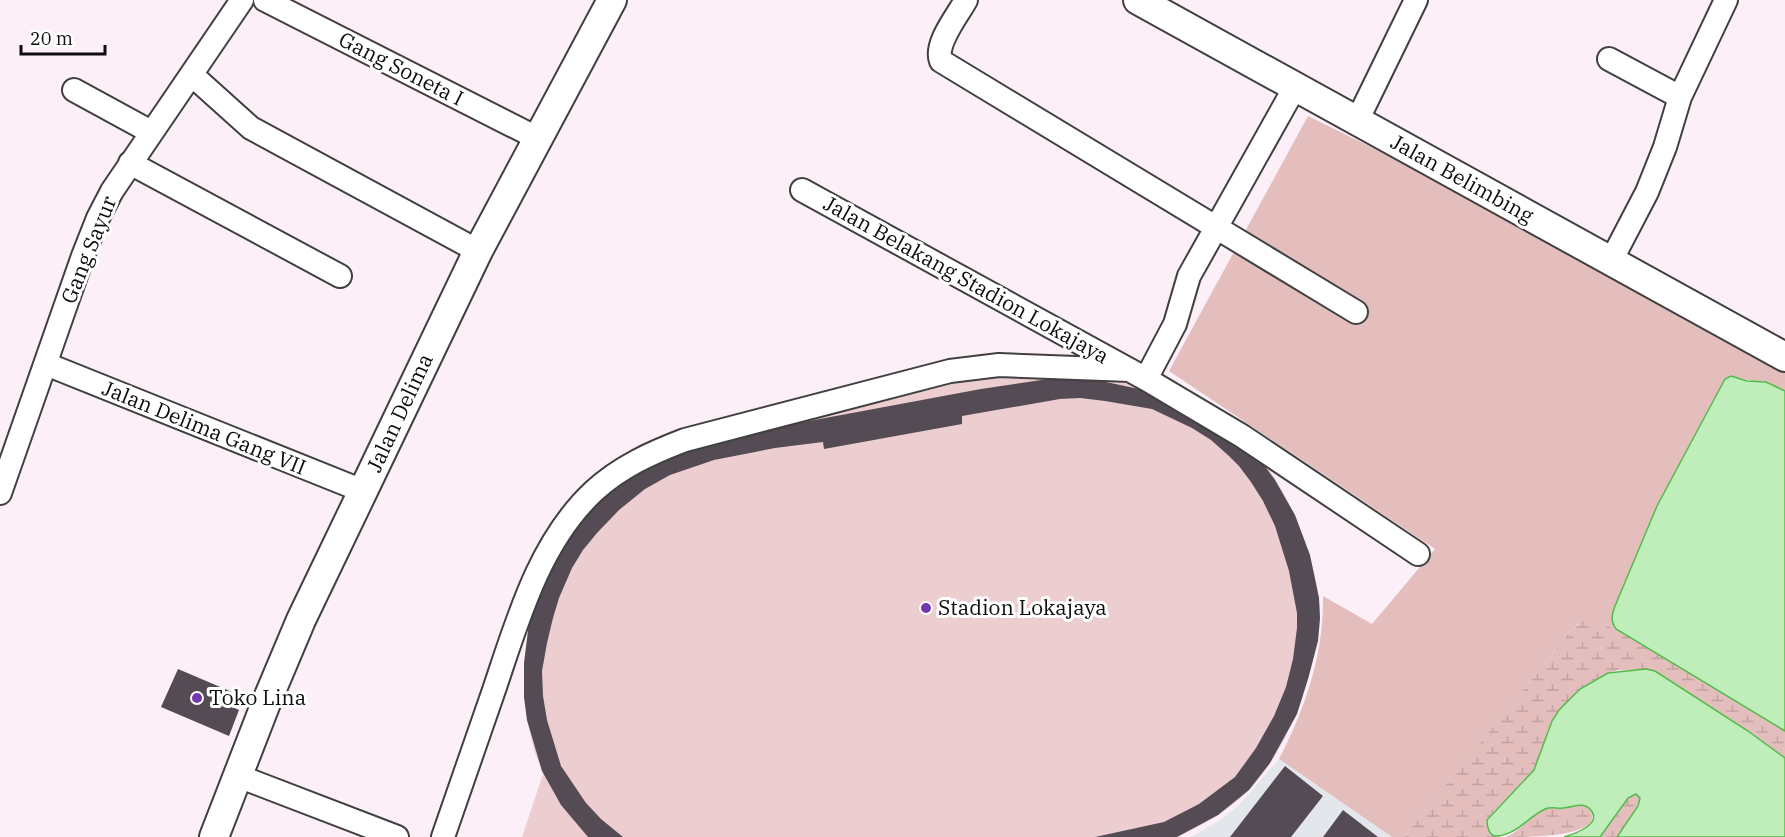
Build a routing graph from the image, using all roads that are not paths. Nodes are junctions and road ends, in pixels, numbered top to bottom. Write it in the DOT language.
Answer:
graph roads {
  1 [pos="242,0"];
  2 [pos="265,0"];
  3 [pos="612,0"];
  4 [pos="966,0"];
  5 [pos="1138,0"];
  6 [pos="1416,0"];
  7 [pos="1726,0"];
  8 [pos="1609,59"];
  9 [pos="192,75"];
  10 [pos="1295,87"];
  11 [pos="74,90"];
  12 [pos="1680,98"];
  13 [pos="1357,121"];
  14 [pos="152,132"];
  15 [pos="537,138"];
  16 [pos="130,163"];
  17 [pos="802,190"];
  18 [pos="1216,228"];
  19 [pos="478,251"];
  20 [pos="1611,261"];
  21 [pos="340,276"];
  22 [pos="1356,312"];
  23 [pos="1785,357"];
  24 [pos="46,364"];
  25 [pos="1138,374"];
  26 [pos="363,491"];
  27 [pos="0,493"];
  28 [pos="1418,554"];
  29 [pos="238,776"];
  30 [pos="214,837"];
  31 [pos="397,837"];
  32 [pos="443,837"];
  1 -- 9 [label="street, Gang Sayur"];
  2 -- 15 [label="street, Gang Soneta I"];
  3 -- 15 [label="street, Jalan Delima"];
  4 -- 18 [label="street"];
  5 -- 10 [label="street, Jalan Belimbing"];
  6 -- 13 [label="street"];
  7 -- 12 [label="street"];
  8 -- 12 [label="street"];
  9 -- 14 [label="street, Gang Sayur"];
  9 -- 19 [label="street"];
  10 -- 13 [label="street, Jalan Belimbing"];
  10 -- 18 [label="street"];
  11 -- 14 [label="street"];
  12 -- 20 [label="street"];
  13 -- 20 [label="street, Jalan Belimbing"];
  14 -- 16 [label="street, Gang Sayur"];
  15 -- 19 [label="street, Jalan Delima"];
  16 -- 21 [label="street"];
  16 -- 24 [label="street, Gang Sayur"];
  17 -- 25 [label="street, Jalan Belakang Stadion Lokajaya"];
  18 -- 22 [label="street"];
  18 -- 25 [label="street"];
  19 -- 26 [label="street, Jalan Delima"];
  20 -- 23 [label="street, Jalan Belimbing"];
  24 -- 26 [label="street, Jalan Delima Gang VII"];
  24 -- 27 [label="street, Gang Sayur"];
  25 -- 28 [label="street, Jalan Belakang Stadion Lokajaya"];
  25 -- 32 [label="street, Jalan Belakang Stadion Lokajaya"];
  26 -- 29 [label="street, Jalan Delima"];
  29 -- 30 [label="street, Jalan Delima"];
  29 -- 31 [label="street"];
}
